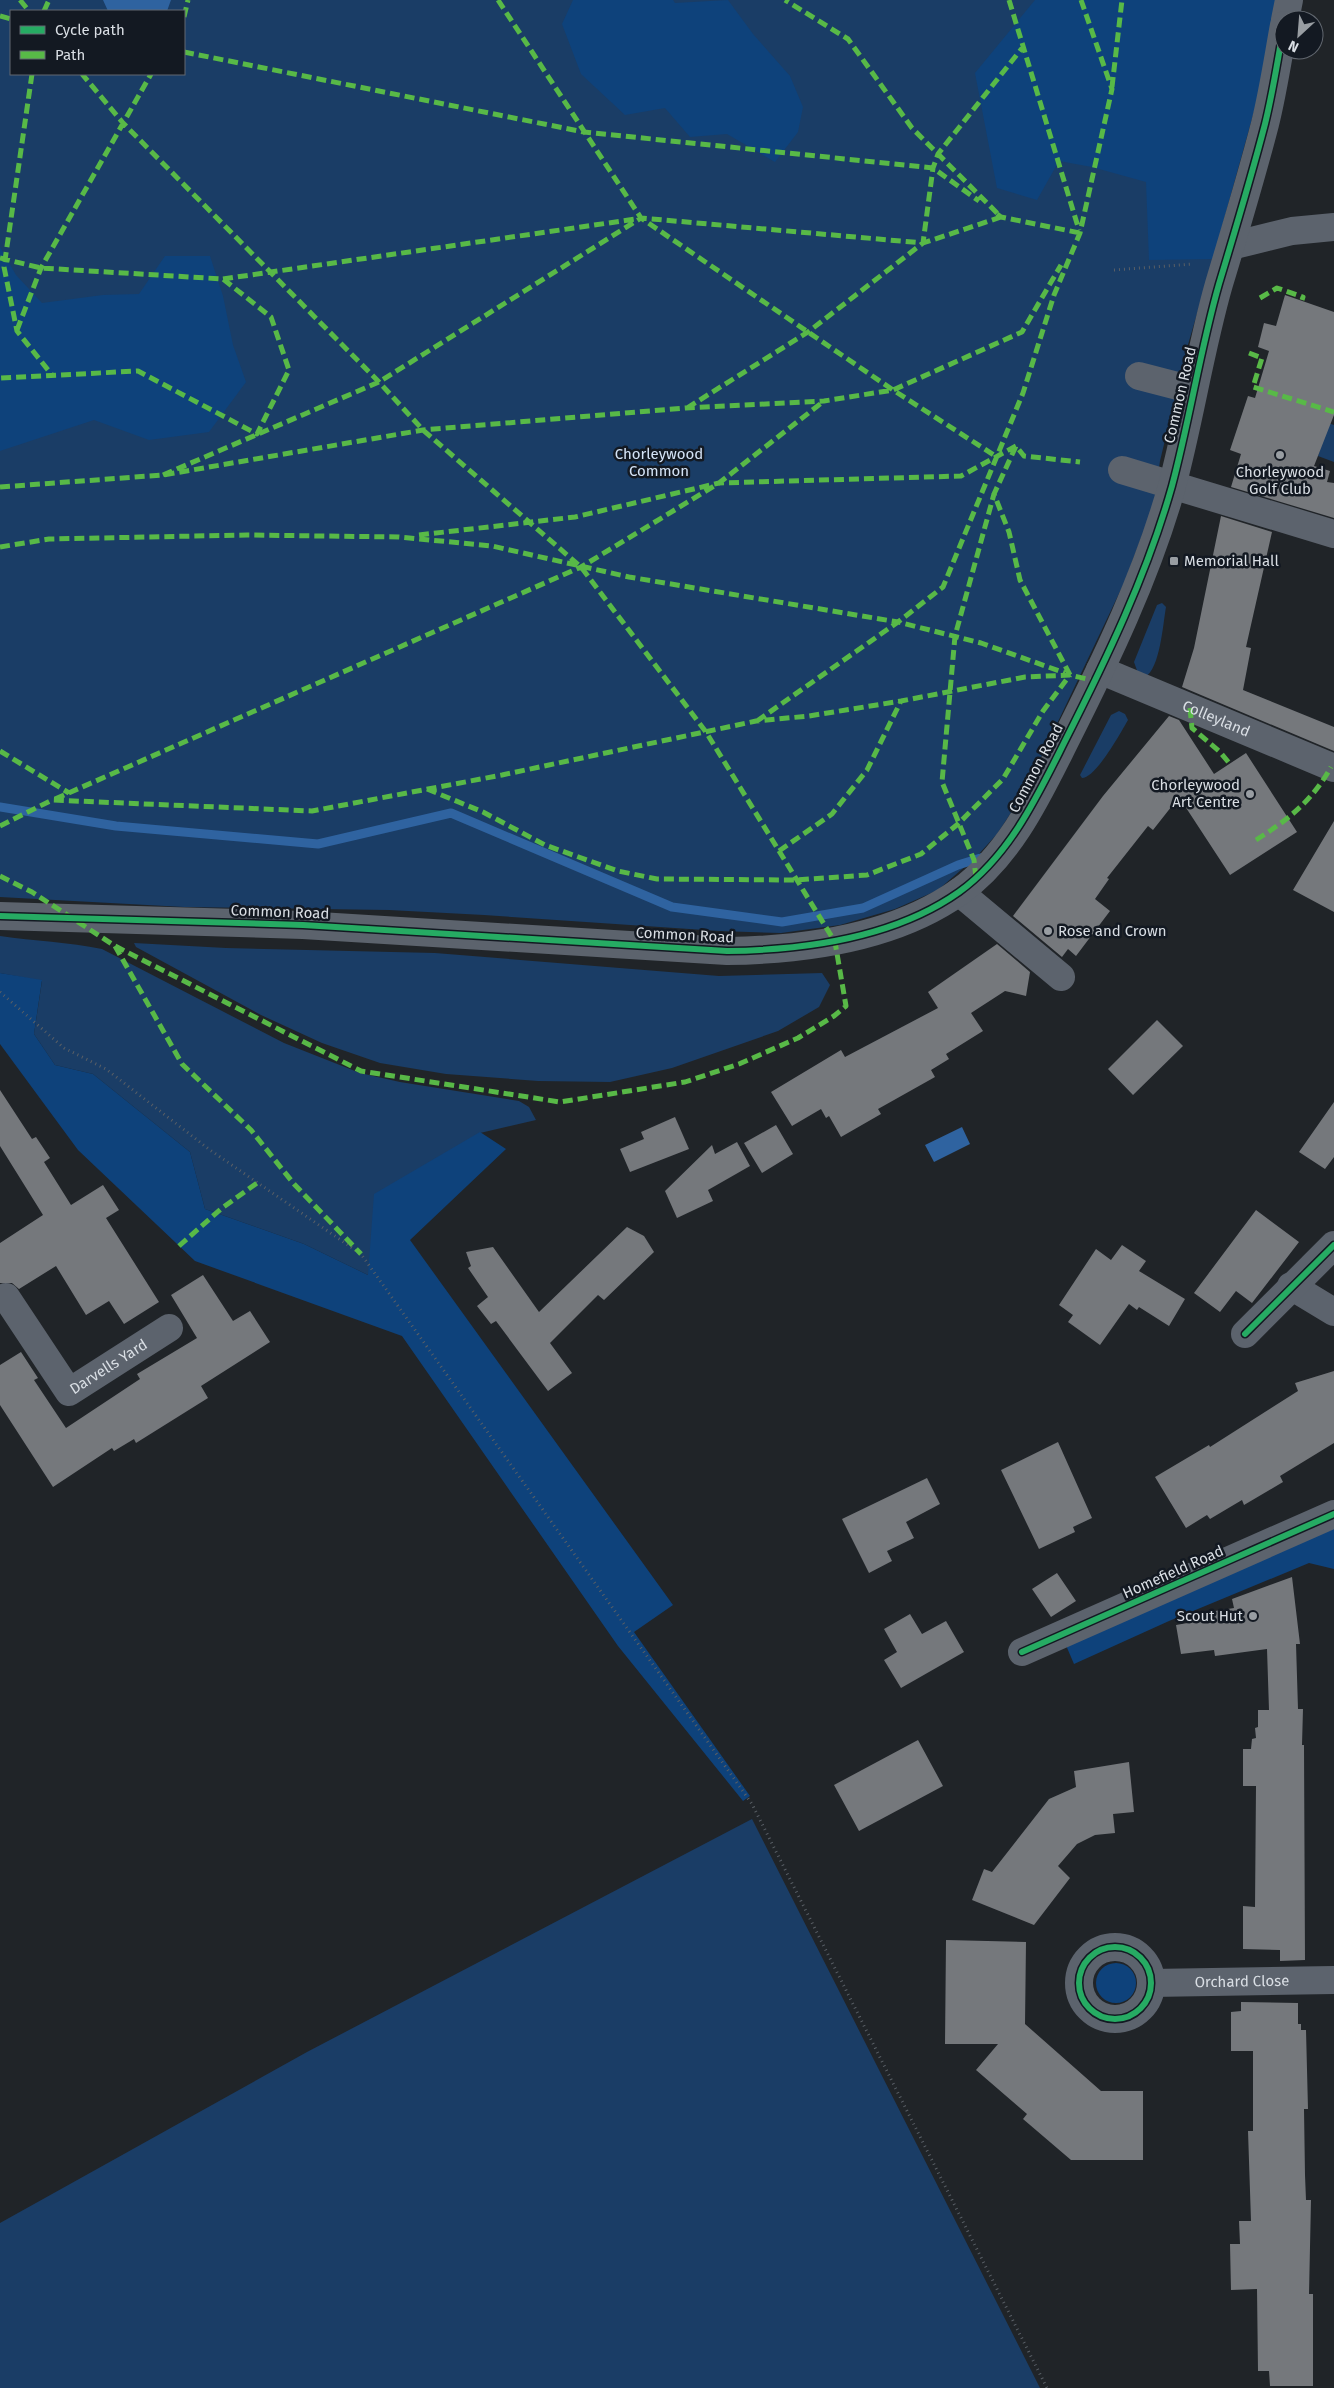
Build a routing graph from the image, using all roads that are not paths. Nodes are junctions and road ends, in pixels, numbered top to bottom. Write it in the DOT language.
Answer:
graph roads {
  1 [pos="1277,60"];
  2 [pos="1334,227"];
  3 [pos="1228,254"];
  4 [pos="1139,376"];
  5 [pos="1193,390"];
  6 [pos="1122,470"];
  7 [pos="1172,485"];
  8 [pos="1332,527"];
  9 [pos="1100,670"];
  10 [pos="1334,768"];
  11 [pos="959,892"];
  12 [pos="0,916"];
  13 [pos="1061,977"];
  14 [pos="1334,1245"];
  15 [pos="1291,1286"];
  16 [pos="6,1297"];
  17 [pos="1334,1312"];
  18 [pos="169,1328"];
  19 [pos="1245,1334"];
  20 [pos="1334,1514"];
  21 [pos="1022,1652"];
  22 [pos="1334,1980"];
  23 [pos="1151,1983"];
  1 -- 3 [label="street, Common Road"];
  2 -- 3 [label="street"];
  3 -- 5 [label="street, Common Road"];
  4 -- 5 [label="street"];
  5 -- 7 [label="street, Common Road"];
  6 -- 7 [label="street"];
  7 -- 8 [label="street"];
  7 -- 9 [label="street, Common Road"];
  9 -- 10 [label="street, Colleyland"];
  9 -- 11 [label="street, Common Road"];
  11 -- 12 [label="street, Common Road"];
  11 -- 13 [label="street"];
  14 -- 15 [label="street"];
  15 -- 17 [label="street"];
  15 -- 19 [label="street"];
  16 -- 18 [label="street, Darvells Yard"];
  20 -- 21 [label="street, Homefield Road"];
  22 -- 23 [label="street, Orchard Close"];
}
